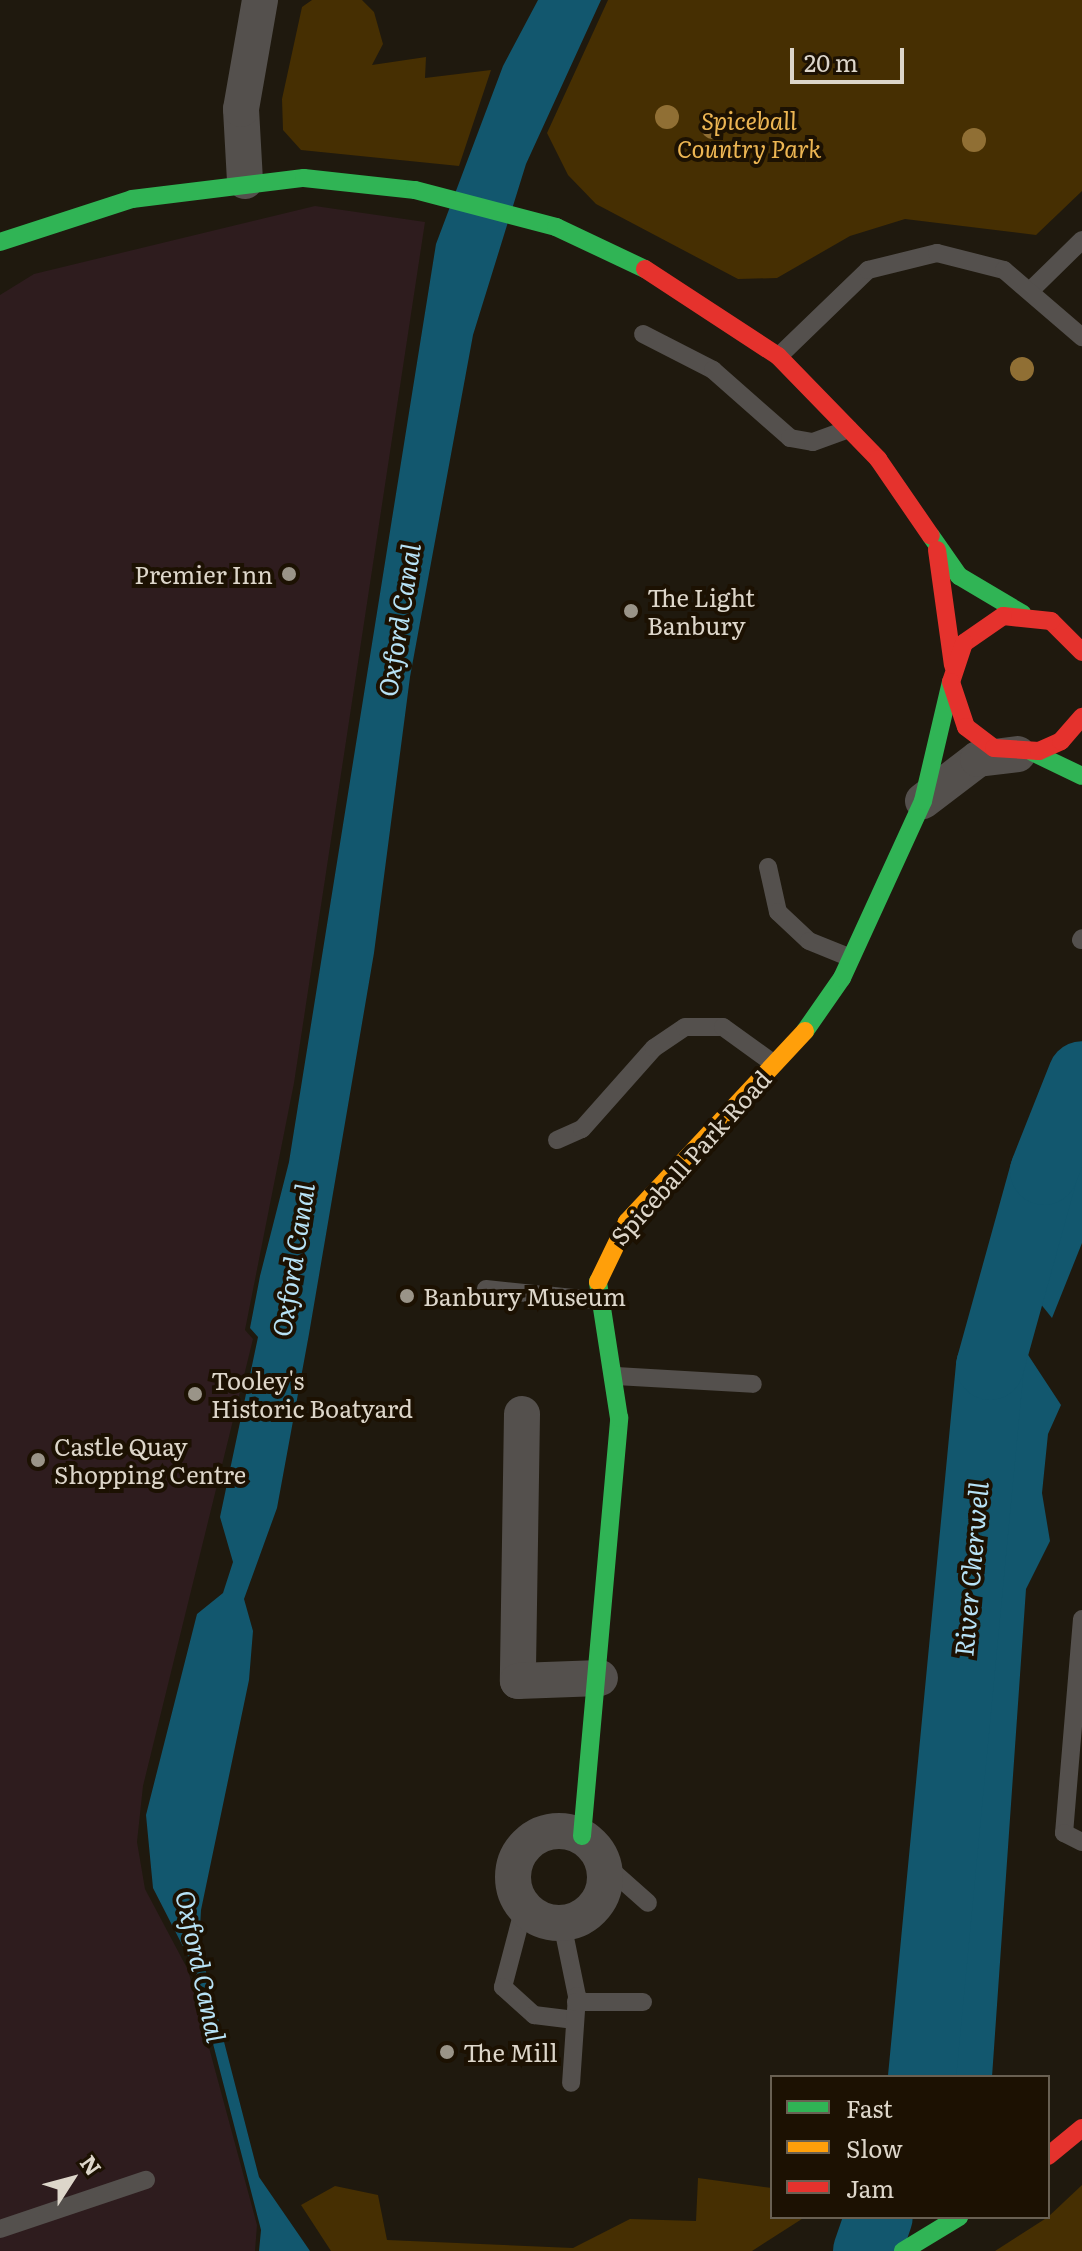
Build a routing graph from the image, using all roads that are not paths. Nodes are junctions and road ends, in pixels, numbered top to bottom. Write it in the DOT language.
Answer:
graph roads {
  1 [pos="260,0"];
  2 [pos="245,181"];
  3 [pos="1082,240"];
  4 [pos="0,242"];
  5 [pos="1032,289"];
  6 [pos="643,334"];
  7 [pos="1082,337"];
  8 [pos="778,356"];
  9 [pos="851,428"];
  10 [pos="937,550"];
  11 [pos="1023,614"];
  12 [pos="1082,652"];
  13 [pos="952,673"];
  14 [pos="1082,717"];
  15 [pos="1025,753"];
  16 [pos="1082,776"];
  17 [pos="923,801"];
  18 [pos="768,867"];
  19 [pos="851,958"];
  20 [pos="773,1063"];
  21 [pos="557,1140"];
  22 [pos="486,1289"];
  23 [pos="595,1300"];
  24 [pos="616,1376"];
  25 [pos="753,1384"];
  26 [pos="522,1414"];
  27 [pos="1082,1619"];
  28 [pos="600,1678"];
  29 [pos="1082,1842"];
  30 [pos="593,1850"];
  31 [pos="648,1903"];
  32 [pos="524,1907"];
  33 [pos="562,1923"];
  34 [pos="643,2002"];
  35 [pos="576,2011"];
  36 [pos="571,2083"];
  37 [pos="1082,2128"];
  38 [pos="1050,2154"];
  39 [pos="146,2180"];
  40 [pos="956,2219"];
  41 [pos="0,2229"];
  42 [pos="903,2251"];
  1 -- 2 [label="street"];
  2 -- 4 [label="street"];
  2 -- 8 [label="street"];
  3 -- 5 [label="lane"];
  5 -- 7 [label="lane"];
  5 -- 8 [label="lane"];
  6 -- 9 [label="lane"];
  8 -- 9 [label="street"];
  9 -- 10 [label="street"];
  10 -- 11 [label="street"];
  10 -- 13 [label="street"];
  11 -- 12 [label="street"];
  11 -- 13 [label="street"];
  13 -- 15 [label="street"];
  13 -- 17 [label="street, Spiceball Park Road"];
  14 -- 15 [label="street"];
  15 -- 16 [label="street"];
  15 -- 17 [label="street, Spiceball Park Road"];
  17 -- 19 [label="street, Spiceball Park Road"];
  18 -- 19 [label="lane"];
  19 -- 20 [label="street, Spiceball Park Road"];
  20 -- 21 [label="lane"];
  20 -- 23 [label="street, Spiceball Park Road"];
  22 -- 23 [label="lane"];
  23 -- 24 [label="street"];
  24 -- 25 [label="lane"];
  24 -- 28 [label="street"];
  26 -- 28 [label="street"];
  27 -- 29 [label="lane"];
  28 -- 30 [label="street"];
  30 -- 31 [label="lane"];
  30 -- 32 [label="street"];
  30 -- 33 [label="street"];
  32 -- 33 [label="street"];
  32 -- 35 [label="lane"];
  33 -- 35 [label="lane"];
  34 -- 35 [label="lane"];
  35 -- 36 [label="lane"];
  37 -- 38 [label="street"];
  39 -- 41 [label="lane"];
  40 -- 42 [label="street"];
}
